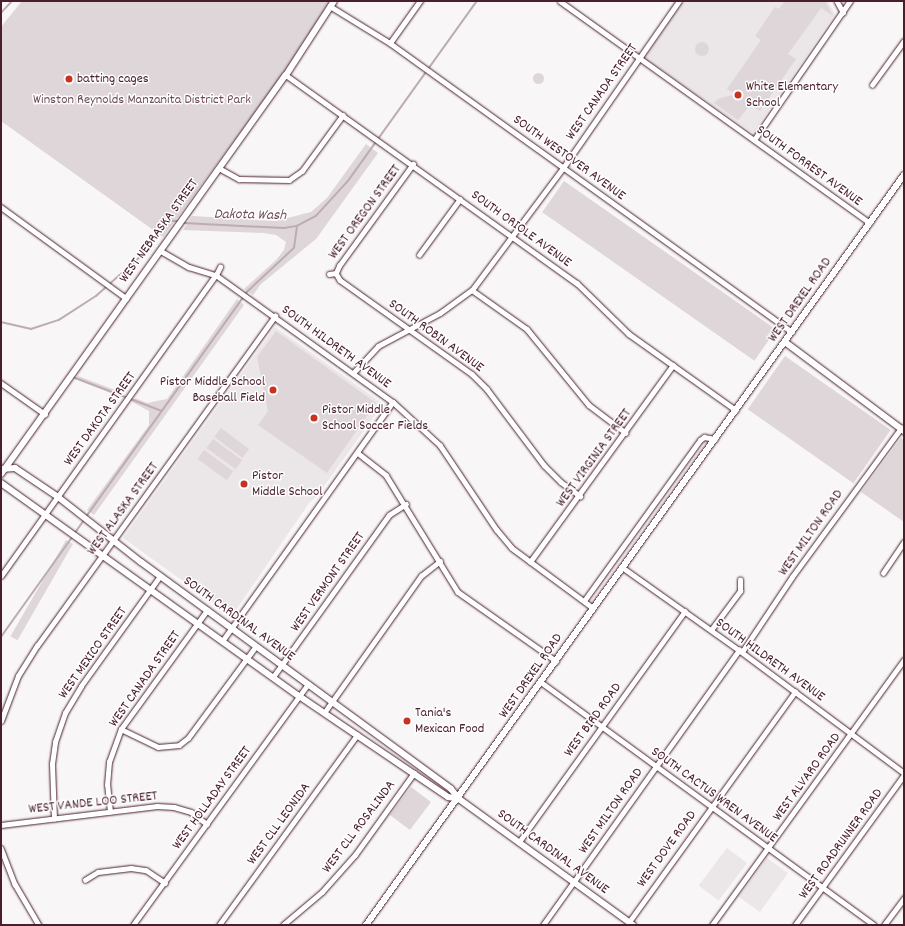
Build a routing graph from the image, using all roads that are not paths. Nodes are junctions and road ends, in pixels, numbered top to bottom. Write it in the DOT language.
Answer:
graph roads {
  1 [pos="420,1"];
  2 [pos="560,1"];
  3 [pos="679,1"];
  4 [pos="837,1"];
  5 [pos="850,1"];
  6 [pos="332,4"];
  7 [pos="843,12"];
  8 [pos="904,41"];
  9 [pos="390,43"];
  10 [pos="638,58"];
  11 [pos="286,75"];
  12 [pos="872,85"];
  13 [pos="343,115"];
  14 [pos="754,140"];
  15 [pos="413,164"];
  16 [pos="219,168"];
  17 [pos="563,168"];
  18 [pos="904,175"];
  19 [pos="460,198"];
  20 [pos="1,207"];
  21 [pos="870,223"];
  22 [pos="512,237"];
  23 [pos="161,251"];
  24 [pos="419,255"];
  25 [pos="220,267"];
  26 [pos="336,273"];
  27 [pos="329,274"];
  28 [pos="216,275"];
  29 [pos="472,290"];
  30 [pos="126,298"];
  31 [pos="275,316"];
  32 [pos="408,329"];
  33 [pos="792,332"];
  34 [pos="785,342"];
  35 [pos="673,365"];
  36 [pos="354,372"];
  37 [pos="1,383"];
  38 [pos="393,402"];
  39 [pos="736,410"];
  40 [pos="45,414"];
  41 [pos="902,430"];
  42 [pos="626,433"];
  43 [pos="715,439"];
  44 [pos="358,452"];
  45 [pos="3,469"];
  46 [pos="1,474"];
  47 [pos="1,483"];
  48 [pos="580,496"];
  49 [pos="58,497"];
  50 [pos="406,504"];
  51 [pos="45,515"];
  52 [pos="114,542"];
  53 [pos="904,542"];
  54 [pos="104,556"];
  55 [pos="440,561"];
  56 [pos="530,562"];
  57 [pos="622,567"];
  58 [pos="883,573"];
  59 [pos="1,576"];
  60 [pos="160,576"];
  61 [pos="740,580"];
  62 [pos="150,589"];
  63 [pos="584,601"];
  64 [pos="593,608"];
  65 [pos="207,610"];
  66 [pos="685,611"];
  67 [pos="198,623"];
  68 [pos="232,628"];
  69 [pos="711,630"];
  70 [pos="223,640"];
  71 [pos="256,646"];
  72 [pos="740,651"];
  73 [pos="247,658"];
  74 [pos="904,660"];
  75 [pos="556,661"];
  76 [pos="283,665"];
  77 [pos="273,677"];
  78 [pos="541,682"];
  79 [pos="308,684"];
  80 [pos="795,692"];
  81 [pos="299,696"];
  82 [pos="331,702"];
  83 [pos="324,713"];
  84 [pos="1,721"];
  85 [pos="601,727"];
  86 [pos="121,729"];
  87 [pos="852,733"];
  88 [pos="357,735"];
  89 [pos="655,767"];
  90 [pos="414,773"];
  91 [pos="904,774"];
  92 [pos="459,799"];
  93 [pos="711,807"];
  94 [pos="110,812"];
  95 [pos="54,819"];
  96 [pos="207,824"];
  97 [pos="1,825"];
  98 [pos="519,842"];
  99 [pos="1,848"];
  100 [pos="768,848"];
  101 [pos="85,880"];
  102 [pos="574,883"];
  103 [pos="165,884"];
  104 [pos="823,888"];
  105 [pos="904,898"];
  106 [pos="631,923"];
  107 [pos="39,925"];
  108 [pos="133,925"];
  109 [pos="219,925"];
  110 [pos="283,925"];
  111 [pos="366,925"];
  112 [pos="543,925"];
  113 [pos="712,925"];
  114 [pos="795,925"];
  115 [pos="874,925"];
  116 [pos="884,925"];
  1 -- 9 [label="street"];
  2 -- 10 [label="street, SOUTH FORREST AVENUE"];
  3 -- 10 [label="street, WEST CANADA STREET"];
  4 -- 7 [label="street"];
  5 -- 7 [label="street"];
  6 -- 9 [label="street, SOUTH WESTOVER AVENUE"];
  6 -- 11 [label="street, WEST NEBRASKA STREET"];
  7 -- 14 [label="street"];
  8 -- 12 [label="street"];
  9 -- 17 [label="street, SOUTH WESTOVER AVENUE"];
  10 -- 14 [label="street, SOUTH FORREST AVENUE"];
  10 -- 17 [label="street, WEST CANADA STREET"];
  11 -- 13 [label="street, SOUTH ORIOLE AVENUE"];
  11 -- 16 [label="street, WEST NEBRASKA STREET"];
  13 -- 15 [label="street, SOUTH ORIOLE AVENUE"];
  13 -- 16 [label="street"];
  14 -- 21 [label="street, SOUTH FORREST AVENUE"];
  15 -- 19 [label="street, SOUTH ORIOLE AVENUE"];
  15 -- 26 [label="street, WEST OREGON STREET"];
  16 -- 23 [label="street, WEST NEBRASKA STREET"];
  17 -- 22 [label="street, WEST CANADA STREET"];
  17 -- 33 [label="street, SOUTH WESTOVER AVENUE"];
  18 -- 21 [label="street, WEST DREXEL ROAD"];
  19 -- 22 [label="street, SOUTH ORIOLE AVENUE"];
  19 -- 24 [label="street"];
  20 -- 30 [label="street"];
  21 -- 33 [label="street, WEST DREXEL ROAD"];
  22 -- 29 [label="street, WEST CANADA STREET"];
  22 -- 35 [label="street, SOUTH ORIOLE AVENUE"];
  23 -- 28 [label="street, SOUTH HILDRETH AVENUE"];
  23 -- 30 [label="street, WEST NEBRASKA STREET"];
  25 -- 28 [label="street, WEST DAKOTA STREET"];
  26 -- 27 [label="street"];
  26 -- 32 [label="street, SOUTH ROBIN AVENUE"];
  28 -- 31 [label="street, SOUTH HILDRETH AVENUE"];
  28 -- 49 [label="street, WEST DAKOTA STREET"];
  29 -- 32 [label="street, WEST CANADA STREET"];
  29 -- 42 [label="street"];
  30 -- 40 [label="street, WEST NEBRASKA STREET"];
  31 -- 36 [label="street, SOUTH HILDRETH AVENUE"];
  31 -- 52 [label="street, WEST ALASKA STREET"];
  32 -- 36 [label="street, WEST CANADA STREET"];
  32 -- 48 [label="street, SOUTH ROBIN AVENUE"];
  33 -- 34 [label="street, WEST DREXEL ROAD"];
  34 -- 39 [label="street, WEST DREXEL ROAD"];
  34 -- 41 [label="street"];
  35 -- 39 [label="street, SOUTH ORIOLE AVENUE"];
  35 -- 42 [label="street, WEST VIRGINIA STREET"];
  36 -- 38 [label="street, SOUTH HILDRETH AVENUE"];
  37 -- 40 [label="street"];
  38 -- 44 [label="street"];
  38 -- 56 [label="street, SOUTH HILDRETH AVENUE"];
  39 -- 43 [label="street, WEST DREXEL ROAD"];
  40 -- 45 [label="street, WEST NEBRASKA STREET"];
  41 -- 72 [label="street, WEST MILTON ROAD"];
  42 -- 48 [label="street, WEST VIRGINIA STREET"];
  43 -- 57 [label="street, WEST DREXEL ROAD"];
  43 -- 63 [label="street"];
  44 -- 50 [label="street"];
  44 -- 68 [label="street"];
  45 -- 46 [label="street, WEST NEBRASKA STREET"];
  45 -- 49 [label="street, SOUTH CARDINAL AVENUE"];
  47 -- 51 [label="street, SOUTH CARDINAL AVENUE"];
  48 -- 56 [label="street, WEST VIRGINIA STREET"];
  49 -- 51 [label="street, WEST DAKOTA STREET"];
  49 -- 52 [label="street, SOUTH CARDINAL AVENUE"];
  50 -- 55 [label="street"];
  50 -- 76 [label="street, WEST VERMONT STREET"];
  51 -- 54 [label="street, SOUTH CARDINAL AVENUE"];
  51 -- 59 [label="street, WEST DAKOTA STREET"];
  52 -- 54 [label="street, WEST ALASKA STREET"];
  52 -- 60 [label="street, SOUTH CARDINAL AVENUE"];
  53 -- 58 [label="street"];
  54 -- 62 [label="street, SOUTH CARDINAL AVENUE"];
  54 -- 84 [label="street, WEST ALASKA STREET"];
  55 -- 75 [label="street"];
  55 -- 82 [label="street"];
  56 -- 63 [label="street, SOUTH HILDRETH AVENUE"];
  57 -- 64 [label="street, WEST DREXEL ROAD"];
  57 -- 66 [label="street, SOUTH HILDRETH AVENUE"];
  60 -- 62 [label="street, WEST MEXICO STREET"];
  60 -- 65 [label="street, SOUTH CARDINAL AVENUE"];
  61 -- 69 [label="street"];
  62 -- 67 [label="street, SOUTH CARDINAL AVENUE"];
  62 -- 95 [label="street, WEST MEXICO STREET"];
  63 -- 64 [label="street, SOUTH HILDRETH AVENUE"];
  64 -- 75 [label="street, WEST DREXEL ROAD"];
  65 -- 67 [label="street, WEST CANADA STREET"];
  65 -- 68 [label="street, SOUTH CARDINAL AVENUE"];
  66 -- 69 [label="street, SOUTH HILDRETH AVENUE"];
  66 -- 85 [label="street, WEST BIRD ROAD"];
  67 -- 70 [label="street, SOUTH CARDINAL AVENUE"];
  67 -- 86 [label="street, WEST CANADA STREET"];
  68 -- 70 [label="street"];
  68 -- 71 [label="street, SOUTH CARDINAL AVENUE"];
  69 -- 72 [label="street, SOUTH HILDRETH AVENUE"];
  70 -- 73 [label="street, SOUTH CARDINAL AVENUE"];
  71 -- 73 [label="street"];
  71 -- 76 [label="street, SOUTH CARDINAL AVENUE"];
  72 -- 80 [label="street, SOUTH HILDRETH AVENUE"];
  72 -- 89 [label="street, WEST MILTON ROAD"];
  73 -- 77 [label="street, SOUTH CARDINAL AVENUE"];
  73 -- 86 [label="street"];
  74 -- 87 [label="street, WEST ALVARO ROAD"];
  75 -- 78 [label="street, WEST DREXEL ROAD"];
  76 -- 77 [label="street, WEST VERMONT STREET"];
  76 -- 79 [label="street, SOUTH CARDINAL AVENUE"];
  77 -- 81 [label="street, SOUTH CARDINAL AVENUE"];
  78 -- 85 [label="street, SOUTH CACTUS WREN AVENUE"];
  78 -- 92 [label="street, WEST DREXEL ROAD"];
  79 -- 81 [label="street, WEST HOLLADAY STREET"];
  79 -- 82 [label="street, SOUTH CARDINAL AVENUE"];
  80 -- 87 [label="street, SOUTH HILDRETH AVENUE"];
  80 -- 93 [label="street, WEST DOVE ROAD"];
  81 -- 83 [label="street, SOUTH CARDINAL AVENUE"];
  81 -- 96 [label="street, WEST HOLLADAY STREET"];
  82 -- 83 [label="street"];
  82 -- 92 [label="street, SOUTH CARDINAL AVENUE"];
  83 -- 88 [label="street, SOUTH CARDINAL AVENUE"];
  85 -- 89 [label="street, SOUTH CACTUS WREN AVENUE"];
  85 -- 98 [label="street, WEST BIRD ROAD"];
  86 -- 94 [label="street, WEST CANADA STREET"];
  87 -- 91 [label="street, SOUTH HILDRETH AVENUE"];
  87 -- 100 [label="street, WEST ALVARO ROAD"];
  88 -- 90 [label="street, SOUTH CARDINAL AVENUE"];
  88 -- 109 [label="street, WEST CLL LEONIDA"];
  89 -- 93 [label="street, SOUTH CACTUS WREN AVENUE"];
  89 -- 102 [label="street, WEST MILTON ROAD"];
  90 -- 92 [label="street, SOUTH CARDINAL AVENUE"];
  90 -- 110 [label="street, WEST CLL ROSALINDA"];
  91 -- 104 [label="street, WEST ROADRUNNER ROAD"];
  92 -- 98 [label="street, SOUTH CARDINAL AVENUE"];
  92 -- 111 [label="street, WEST DREXEL ROAD"];
  93 -- 100 [label="street, SOUTH CACTUS WREN AVENUE"];
  93 -- 106 [label="street, WEST DOVE ROAD"];
  94 -- 95 [label="street, WEST VANDE LOO STREET"];
  94 -- 96 [label="street, WEST VANDE LOO STREET"];
  95 -- 97 [label="street, WEST VANDE LOO STREET"];
  96 -- 103 [label="street, WEST HOLLADAY STREET"];
  98 -- 102 [label="street, SOUTH CARDINAL AVENUE"];
  99 -- 107 [label="street"];
  100 -- 104 [label="street, SOUTH CACTUS WREN AVENUE"];
  100 -- 113 [label="street, WEST ALVARO ROAD"];
  101 -- 103 [label="street"];
  102 -- 106 [label="street, SOUTH CARDINAL AVENUE"];
  102 -- 112 [label="street, WEST MILTON ROAD"];
  103 -- 108 [label="street, WEST HOLLADAY STREET"];
  104 -- 114 [label="street, WEST ROADRUNNER ROAD"];
  104 -- 115 [label="street, SOUTH CACTUS WREN AVENUE"];
  105 -- 116 [label="street"];
}
